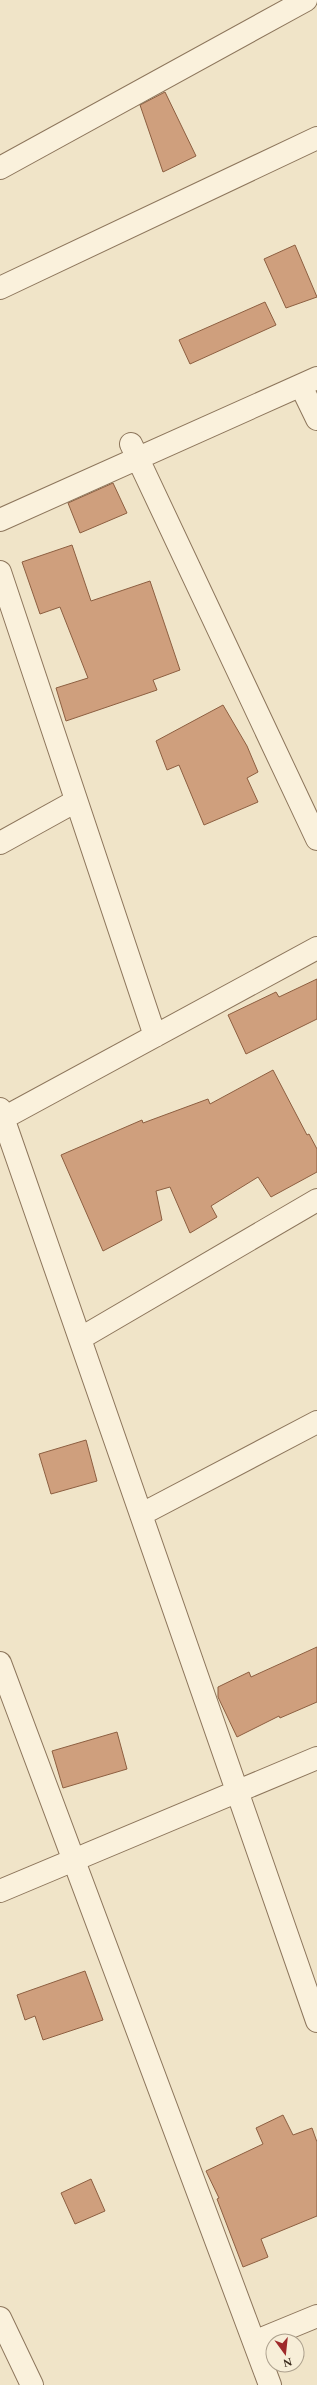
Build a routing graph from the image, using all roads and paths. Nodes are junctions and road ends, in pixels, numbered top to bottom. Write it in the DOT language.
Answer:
graph roads {
  1 [pos="306,0"];
  2 [pos="317,138"];
  3 [pos="0,168"];
  4 [pos="0,288"];
  5 [pos="309,382"];
  6 [pos="317,419"];
  7 [pos="134,451"];
  8 [pos="0,520"];
  9 [pos="0,572"];
  10 [pos="76,801"];
  11 [pos="317,839"];
  12 [pos="0,843"];
  13 [pos="317,948"];
  14 [pos="155,1036"];
  15 [pos="1,1115"];
  16 [pos="317,1200"];
  17 [pos="81,1338"];
  18 [pos="317,1422"];
  19 [pos="142,1514"];
  20 [pos="0,1662"];
  21 [pos="317,1758"];
  22 [pos="237,1791"];
  23 [pos="74,1860"];
  24 [pos="0,1891"];
  25 [pos="317,2021"];
  26 [pos="317,2316"];
  27 [pos="0,2318"];
  28 [pos="254,2342"];
  29 [pos="32,2385"];
  30 [pos="270,2385"];
  1 -- 3 [label="street"];
  2 -- 4 [label="street"];
  5 -- 6 [label="street"];
  5 -- 7 [label="street"];
  7 -- 8 [label="street"];
  7 -- 11 [label="street"];
  9 -- 10 [label="street"];
  10 -- 12 [label="street"];
  10 -- 14 [label="street"];
  13 -- 14 [label="street"];
  14 -- 15 [label="street"];
  15 -- 17 [label="street"];
  16 -- 17 [label="street"];
  17 -- 19 [label="street"];
  18 -- 19 [label="street"];
  19 -- 22 [label="street"];
  20 -- 23 [label="street"];
  21 -- 22 [label="street"];
  22 -- 23 [label="street"];
  22 -- 25 [label="street"];
  23 -- 24 [label="street"];
  23 -- 28 [label="street"];
  26 -- 28 [label="street"];
  27 -- 29 [label="street"];
  28 -- 30 [label="street"];
}
